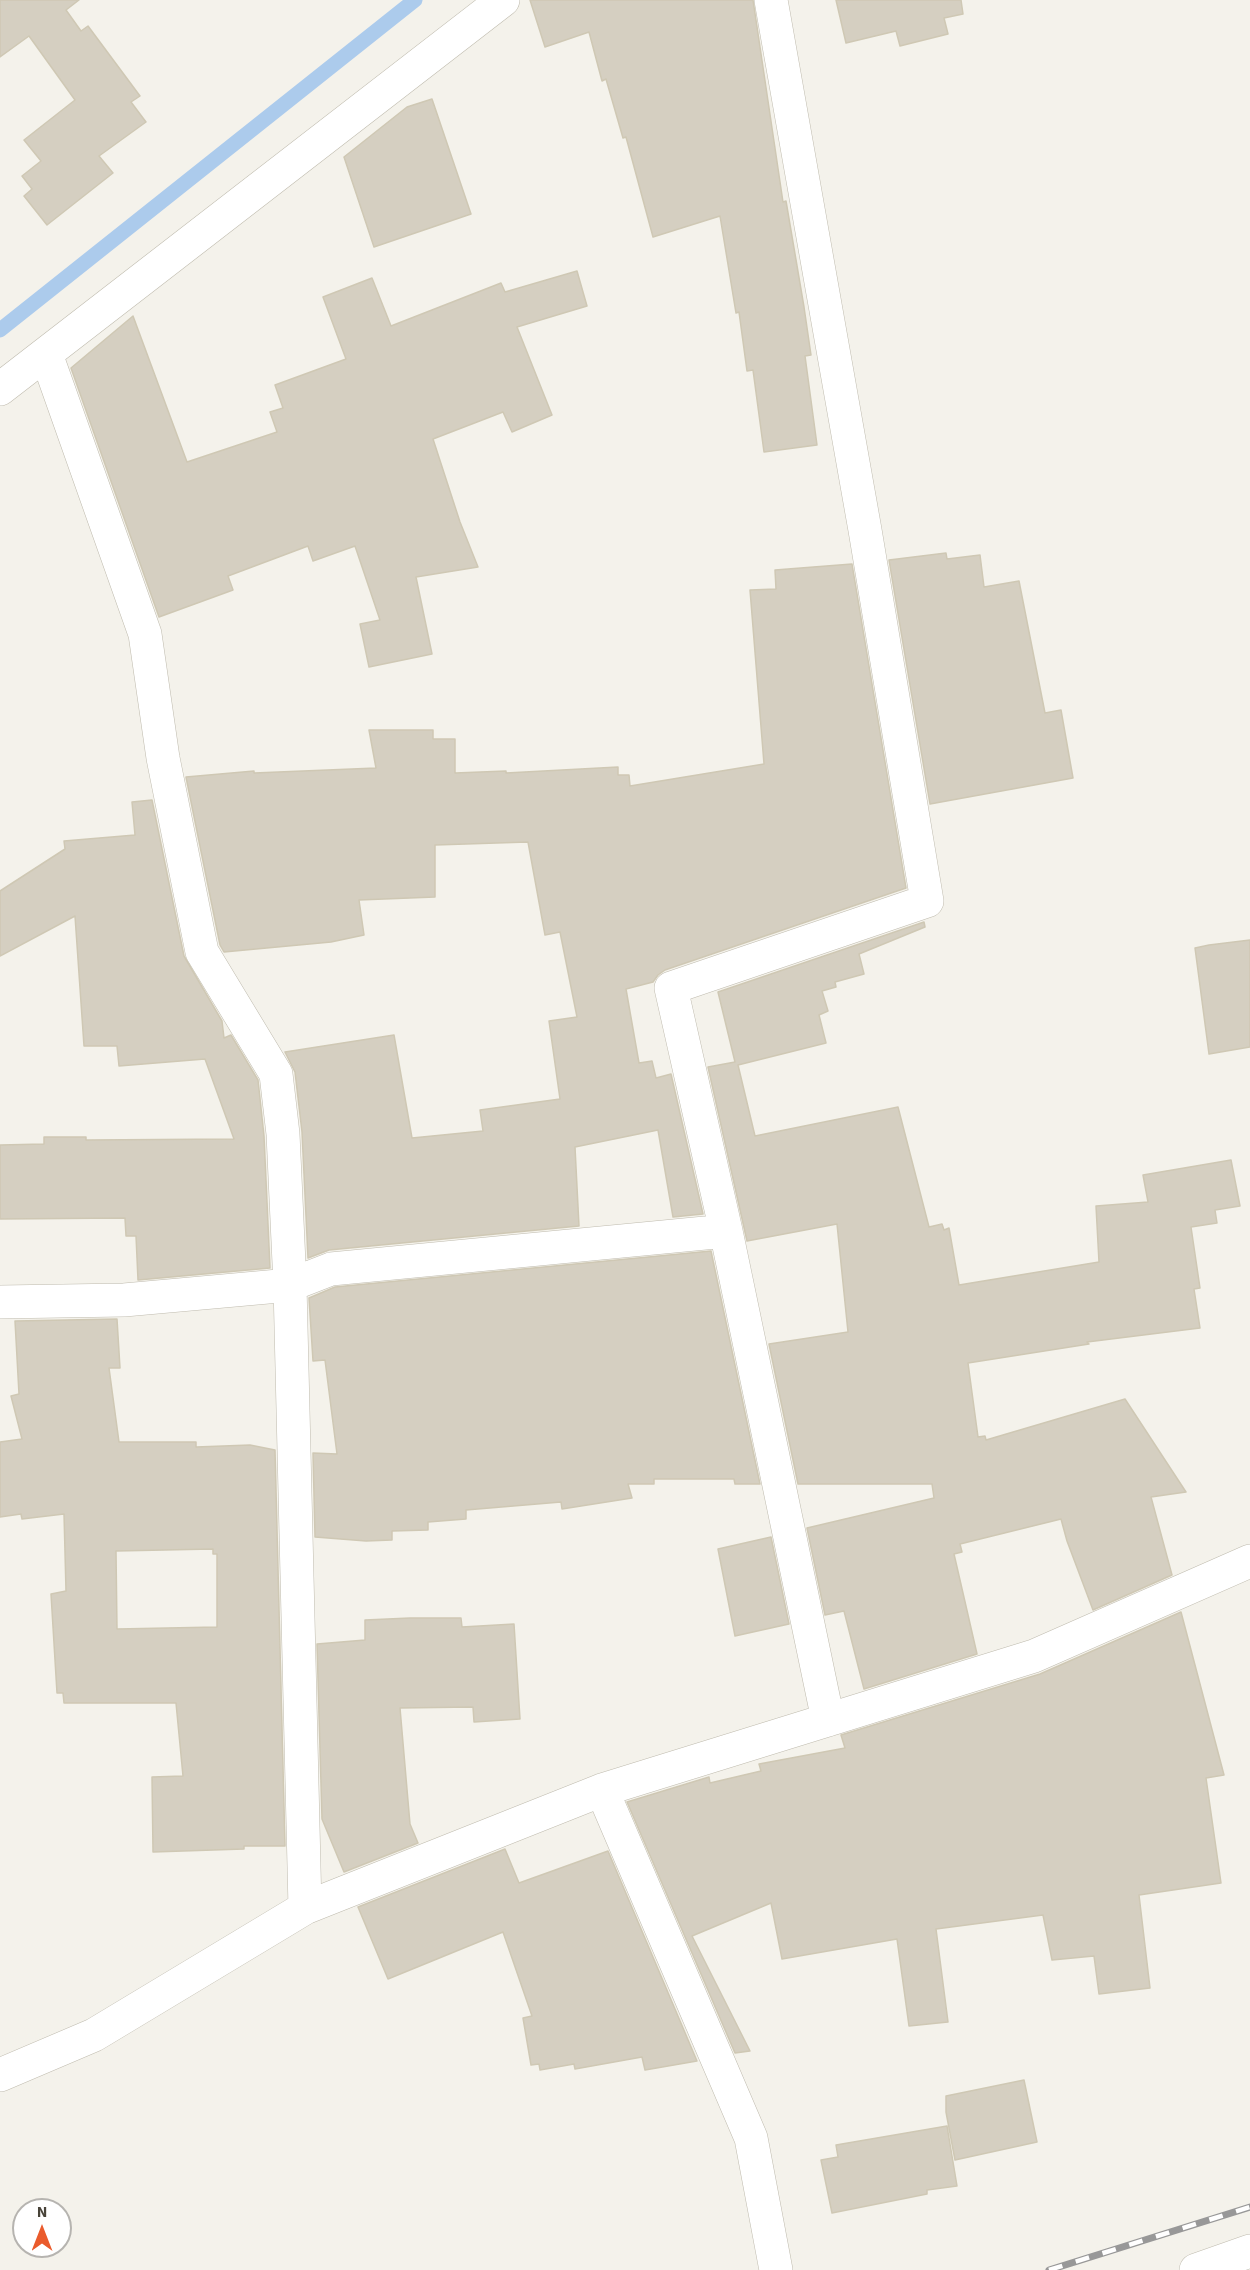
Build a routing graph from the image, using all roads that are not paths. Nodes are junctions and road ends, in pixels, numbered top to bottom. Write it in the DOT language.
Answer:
graph roads {
  1 [pos="503,0"];
  2 [pos="771,0"];
  3 [pos="46,354"];
  4 [pos="0,390"];
  5 [pos="726,1231"];
  6 [pos="290,1285"];
  7 [pos="0,1302"];
  8 [pos="1250,1561"];
  9 [pos="828,1720"];
  10 [pos="602,1790"];
  11 [pos="305,1908"];
  12 [pos="0,2075"];
  13 [pos="1250,2251"];
  14 [pos="776,2270"];
  15 [pos="1196,2270"];
  1 -- 3 [label="street"];
  2 -- 5 [label="street"];
  3 -- 4 [label="street"];
  3 -- 6 [label="street"];
  5 -- 6 [label="street"];
  5 -- 9 [label="street"];
  6 -- 7 [label="street"];
  6 -- 11 [label="street"];
  8 -- 9 [label="street"];
  9 -- 10 [label="street"];
  10 -- 11 [label="street"];
  10 -- 14 [label="street"];
  11 -- 12 [label="street"];
  13 -- 15 [label="street"];
}
